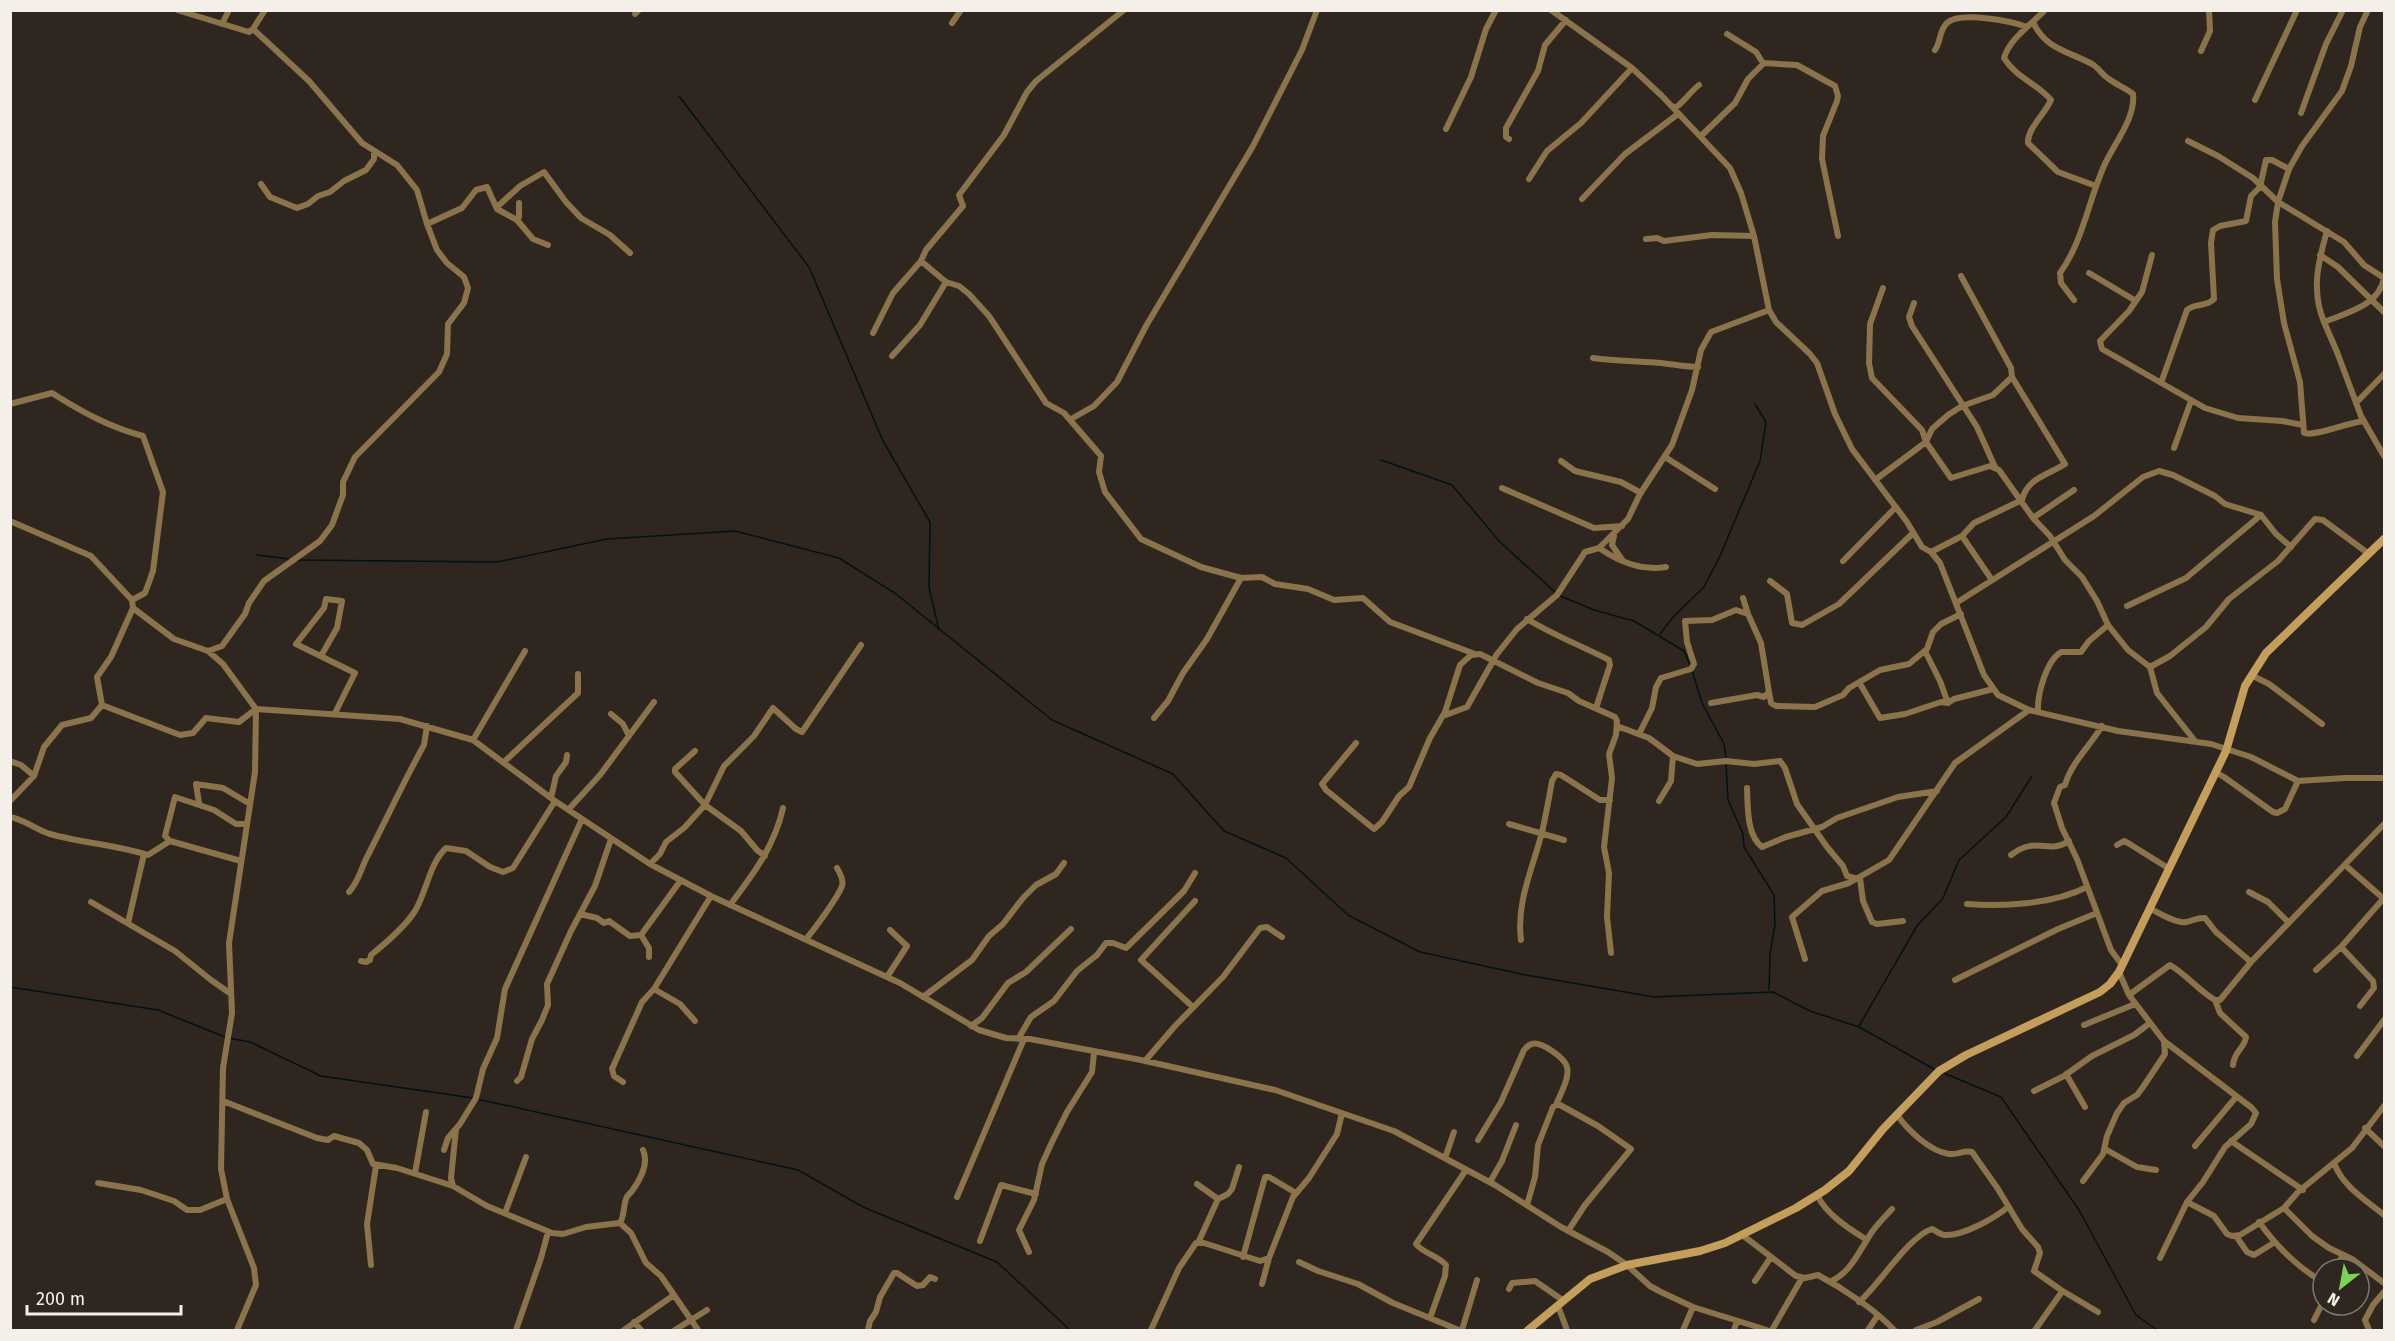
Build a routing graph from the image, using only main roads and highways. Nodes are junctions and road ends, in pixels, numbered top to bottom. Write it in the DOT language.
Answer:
graph roads {
  1 [pos="2385,539"];
  2 [pos="1528,1330"];
  1 -- 2 [label="main road"];
}
